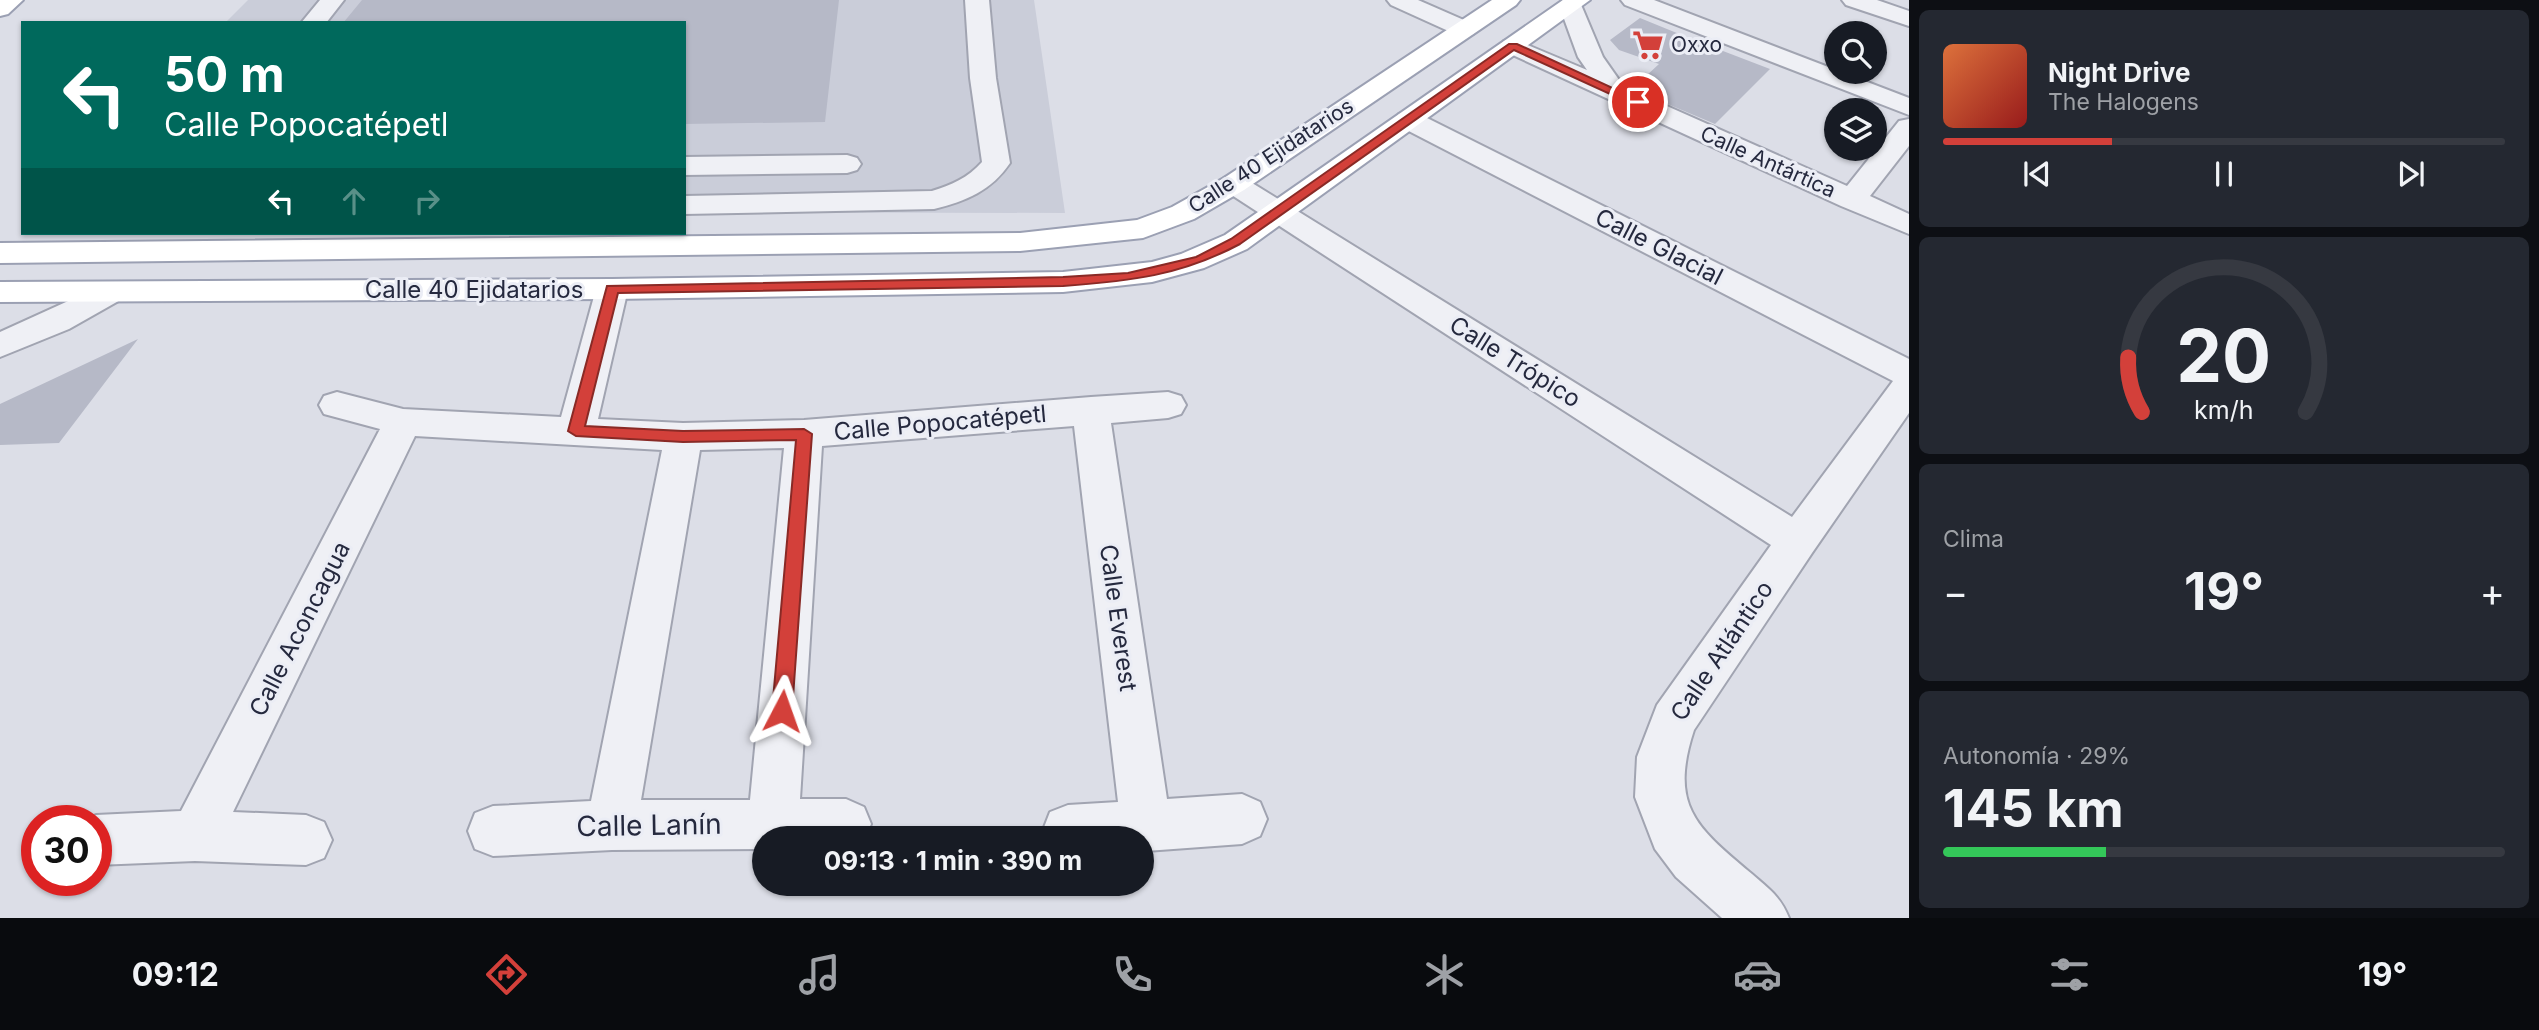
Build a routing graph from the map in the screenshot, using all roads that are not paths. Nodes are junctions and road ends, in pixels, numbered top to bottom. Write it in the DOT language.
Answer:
graph roads {
  1 [pos="11,0"];
  2 [pos="332,0"];
  3 [pos="977,0"];
  4 [pos="1399,0"];
  5 [pos="1508,0"];
  6 [pos="1633,0"];
  7 [pos="1854,0"];
  8 [pos="1574,2"];
  9 [pos="0,9"];
  10 [pos="1909,19"];
  11 [pos="315,21"];
  12 [pos="1464,29"];
  13 [pos="1513,46"];
  14 [pos="1615,92"];
  15 [pos="1909,107"];
  16 [pos="1409,120"];
  17 [pos="1909,127"];
  18 [pos="847,164"];
  19 [pos="686,166"];
  20 [pos="1234,184"];
  21 [pos="1852,200"];
  22 [pos="686,205"];
  23 [pos="1279,213"];
  24 [pos="1909,225"];
  25 [pos="0,253"];
  26 [pos="612,289"];
  27 [pos="0,292"];
  28 [pos="110,292"];
  29 [pos="0,345"];
  30 [pos="1909,374"];
  31 [pos="1909,386"];
  32 [pos="337,405"];
  33 [pos="1168,405"];
  34 [pos="1091,410"];
  35 [pos="403,422"];
  36 [pos="576,431"];
  37 [pos="804,434"];
  38 [pos="683,437"];
  39 [pos="1797,541"];
  40 [pos="1242,819"];
  41 [pos="773,822"];
  42 [pos="846,824"];
  43 [pos="612,825"];
  44 [pos="1146,825"];
  45 [pos="1130,826"];
  46 [pos="493,831"];
  47 [pos="195,835"];
  48 [pos="112,839"];
  49 [pos="306,840"];
  50 [pos="1762,918"];
  1 -- 9 [label="main road"];
  2 -- 11 [label="street"];
  3 -- 22 [label="street"];
  4 -- 12 [label="street"];
  5 -- 12 [label="main road, Calle 40 Ejidatarios"];
  6 -- 15 [label="street"];
  7 -- 10 [label="street"];
  8 -- 13 [label="main road, Calle 40 Ejidatarios"];
  8 -- 14 [label="street"];
  12 -- 20 [label="main road, Calle 40 Ejidatarios"];
  13 -- 14 [label="street, Calle Antártica"];
  13 -- 16 [label="main road, Calle 40 Ejidatarios"];
  14 -- 21 [label="street, Calle Antártica"];
  16 -- 23 [label="main road, Calle 40 Ejidatarios"];
  16 -- 30 [label="street, Calle Glacial"];
  17 -- 21 [label="street"];
  18 -- 19 [label="street"];
  20 -- 23 [label="street, Calle Trópico"];
  20 -- 25 [label="main road, Calle 40 Ejidatarios"];
  21 -- 24 [label="street, Calle Antártica"];
  23 -- 26 [label="main road, Calle 40 Ejidatarios"];
  23 -- 39 [label="street, Calle Trópico"];
  26 -- 28 [label="main road, Calle 40 Ejidatarios"];
  26 -- 36 [label="street"];
  27 -- 28 [label="main road, Calle 40 Ejidatarios"];
  28 -- 29 [label="street"];
  31 -- 39 [label="street, Calle Atlántico"];
  32 -- 35 [label="street, Calle Popocatépetl"];
  33 -- 34 [label="street, Calle Popocatépetl"];
  34 -- 37 [label="street, Calle Popocatépetl"];
  34 -- 44 [label="street, Calle Everest"];
  35 -- 36 [label="street, Calle Popocatépetl"];
  35 -- 47 [label="street, Calle Aconcagua"];
  36 -- 38 [label="street, Calle Popocatépetl"];
  37 -- 38 [label="street, Calle Popocatépetl"];
  37 -- 41 [label="street"];
  38 -- 43 [label="street"];
  39 -- 50 [label="street, Calle Atlántico"];
  40 -- 44 [label="street"];
  41 -- 42 [label="street, Calle Lanín"];
  41 -- 43 [label="street, Calle Lanín"];
  43 -- 46 [label="street, Calle Lanín"];
  44 -- 45 [label="street"];
  47 -- 48 [label="street"];
  47 -- 49 [label="street"];
}
